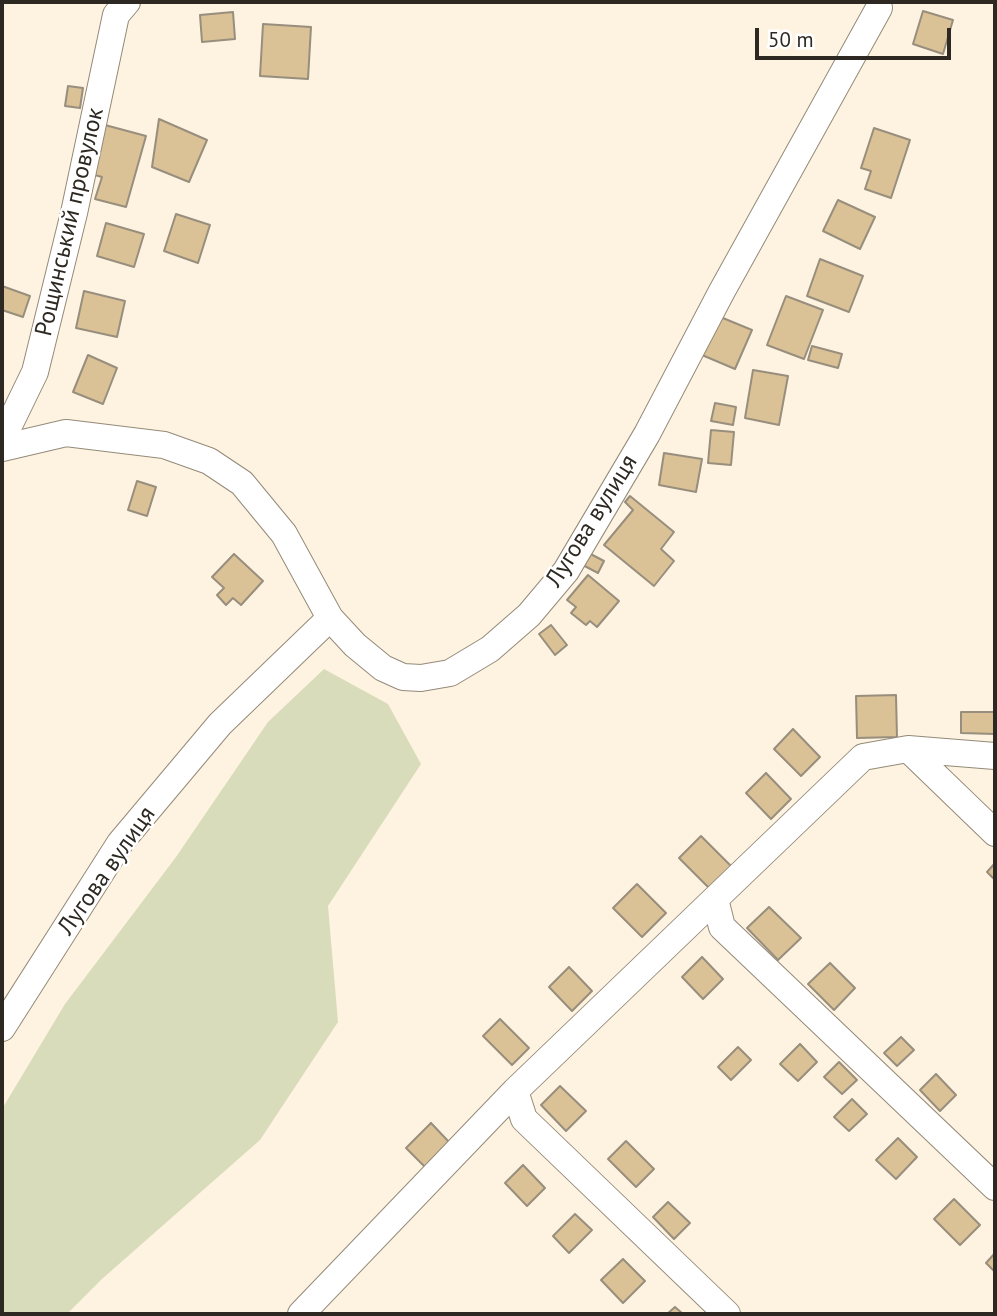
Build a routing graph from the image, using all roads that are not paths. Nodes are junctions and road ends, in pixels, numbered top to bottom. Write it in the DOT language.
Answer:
graph roads {
  1 [pos="127,2"];
  2 [pos="879,8"];
  3 [pos="2,440"];
  4 [pos="2,448"];
  5 [pos="330,618"];
  6 [pos="908,749"];
  7 [pos="995,756"];
  8 [pos="995,833"];
  9 [pos="715,899"];
  10 [pos="2,1028"];
  11 [pos="515,1091"];
  12 [pos="995,1187"];
  13 [pos="301,1314"];
  14 [pos="727,1314"];
  1 -- 3 [label="street, Рощинський провулок"];
  2 -- 5 [label="street, Лугова вулиця"];
  4 -- 5 [label="street"];
  5 -- 10 [label="street, Лугова вулиця"];
  6 -- 7 [label="street"];
  6 -- 8 [label="street"];
  6 -- 9 [label="street"];
  9 -- 11 [label="street"];
  9 -- 12 [label="street"];
  11 -- 13 [label="street"];
  11 -- 14 [label="street"];
}
